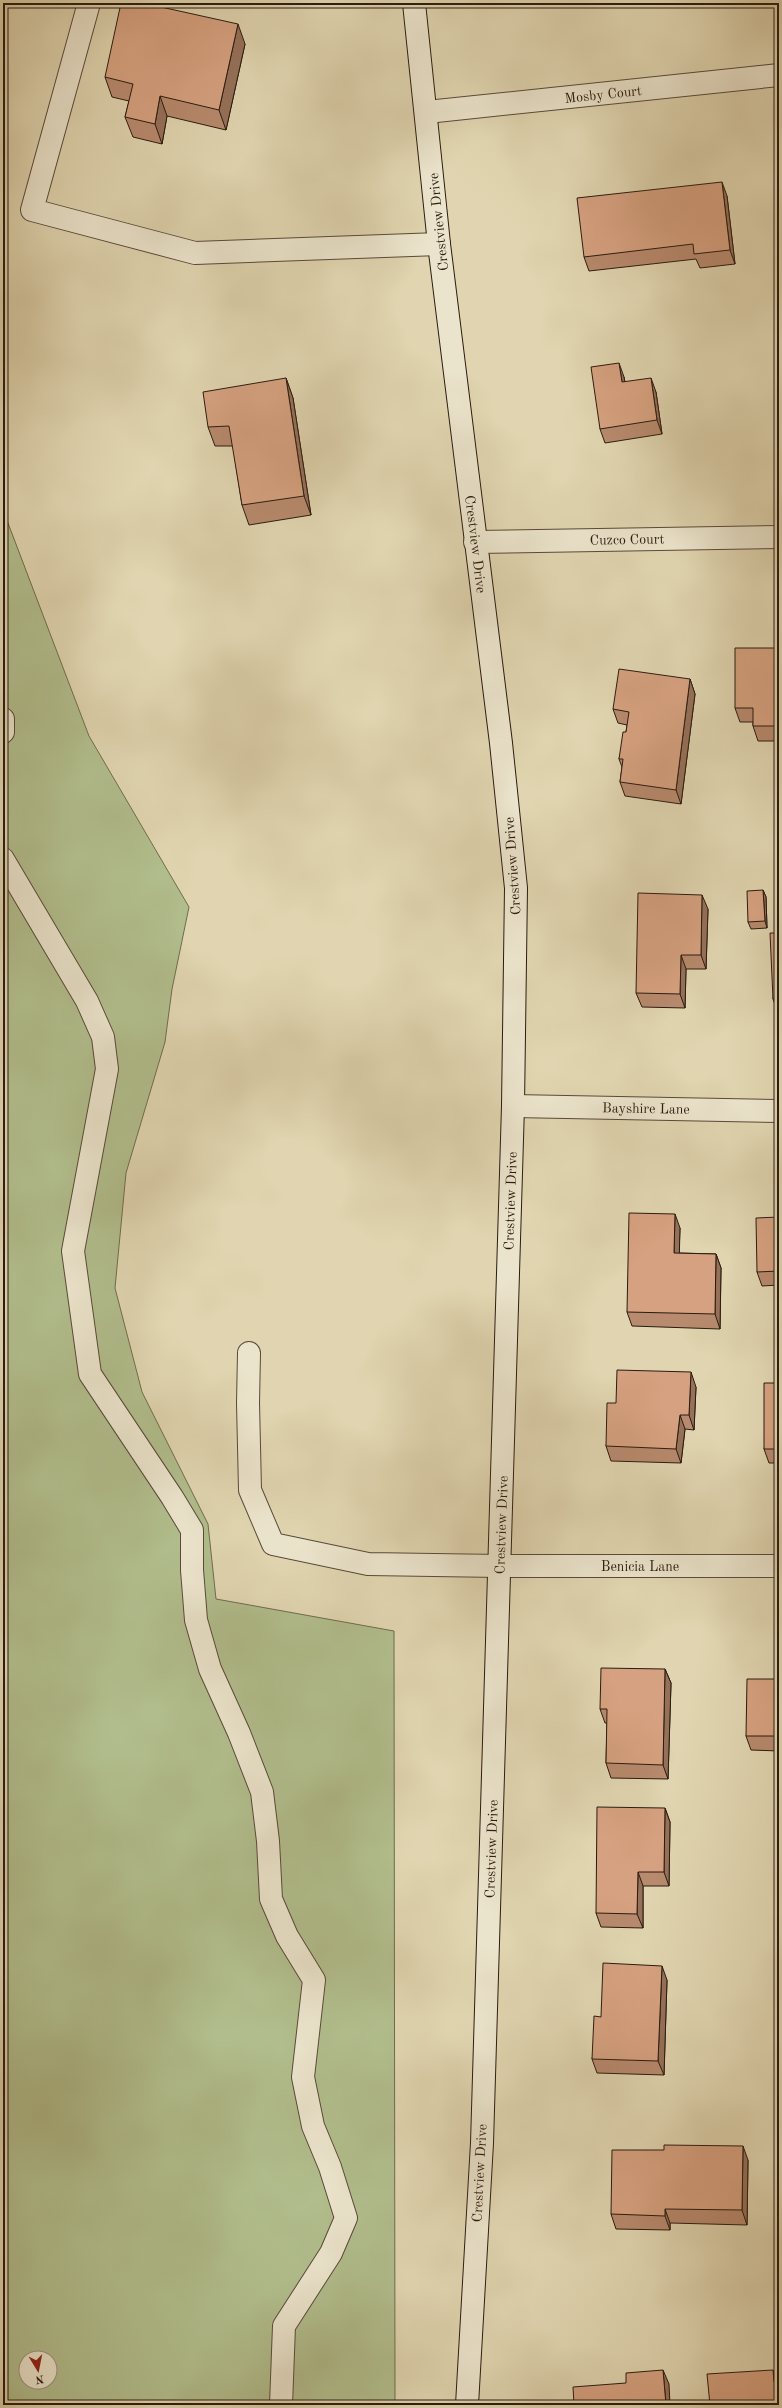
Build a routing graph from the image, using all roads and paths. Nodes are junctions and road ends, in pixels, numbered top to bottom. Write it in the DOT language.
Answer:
graph roads {
  1 [pos="89,3"];
  2 [pos="414,3"];
  3 [pos="779,75"];
  4 [pos="427,112"];
  5 [pos="440,244"];
  6 [pos="779,536"];
  7 [pos="475,542"];
  8 [pos="3,719"];
  9 [pos="3,732"];
  10 [pos="3,859"];
  11 [pos="513,1106"];
  12 [pos="779,1111"];
  13 [pos="250,1353"];
  14 [pos="500,1566"];
  15 [pos="779,1566"];
  16 [pos="281,2405"];
  17 [pos="467,2405"];
  1 -- 5 [label="main road"];
  2 -- 4 [label="main road, Crestview Drive"];
  3 -- 4 [label="main road, Mosby Court"];
  4 -- 5 [label="main road, Crestview Drive"];
  5 -- 7 [label="main road, Crestview Drive"];
  6 -- 7 [label="main road, Cuzco Court"];
  7 -- 11 [label="main road, Crestview Drive"];
  8 -- 9 [label="main road"];
  10 -- 16 [label="main road"];
  11 -- 12 [label="main road, Bayshire Lane"];
  11 -- 14 [label="main road, Crestview Drive"];
  13 -- 14 [label="main road, Benicia Lane"];
  14 -- 15 [label="main road, Benicia Lane"];
  14 -- 17 [label="main road, Crestview Drive"];
}
